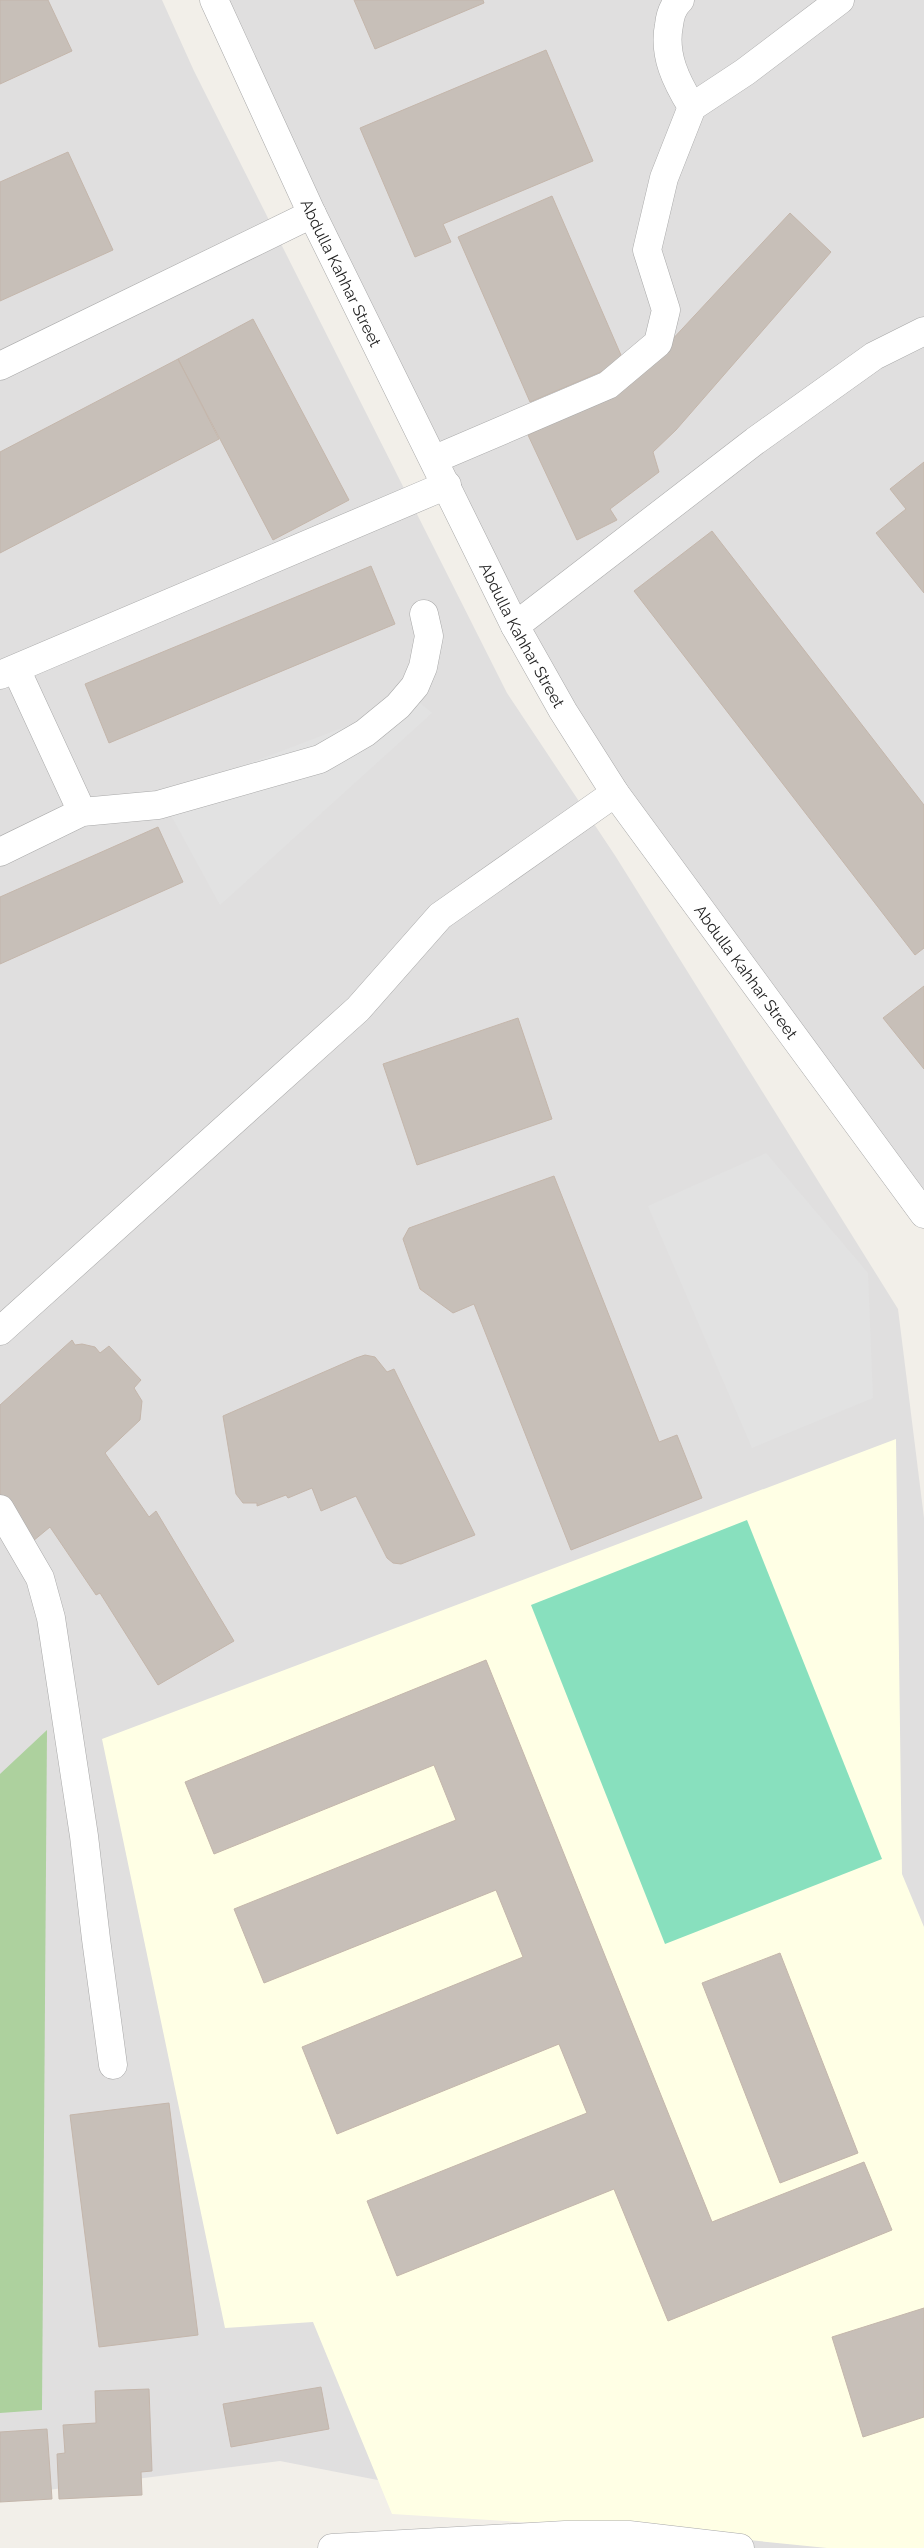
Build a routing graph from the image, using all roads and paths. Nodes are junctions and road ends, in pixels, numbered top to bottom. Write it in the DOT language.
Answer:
graph roads {
  1 [pos="214,0"];
  2 [pos="680,0"];
  3 [pos="840,0"];
  4 [pos="692,107"];
  5 [pos="312,214"];
  6 [pos="924,331"];
  7 [pos="0,366"];
  8 [pos="435,459"];
  9 [pos="447,486"];
  10 [pos="424,614"];
  11 [pos="515,626"];
  12 [pos="8,672"];
  13 [pos="615,792"];
  14 [pos="82,812"];
  15 [pos="0,852"];
  16 [pos="924,1214"];
  17 [pos="0,1331"];
  18 [pos="0,1509"];
  19 [pos="113,2065"];
  20 [pos="332,2548"];
  21 [pos="740,2548"];
  1 -- 5 [label="street, Abdulla Kahhar Street"];
  2 -- 4 [label="street"];
  3 -- 4 [label="street"];
  4 -- 8 [label="street"];
  5 -- 7 [label="street"];
  5 -- 8 [label="street, Abdulla Kahhar Street"];
  6 -- 11 [label="street"];
  8 -- 9 [label="street, Abdulla Kahhar Street"];
  9 -- 11 [label="street, Abdulla Kahhar Street"];
  9 -- 12 [label="street"];
  10 -- 14 [label="street"];
  11 -- 13 [label="street, Abdulla Kahhar Street"];
  12 -- 14 [label="street"];
  13 -- 16 [label="street, Abdulla Kahhar Street"];
  13 -- 17 [label="street"];
  14 -- 15 [label="street"];
  18 -- 19 [label="street"];
  20 -- 21 [label="street"];
}
